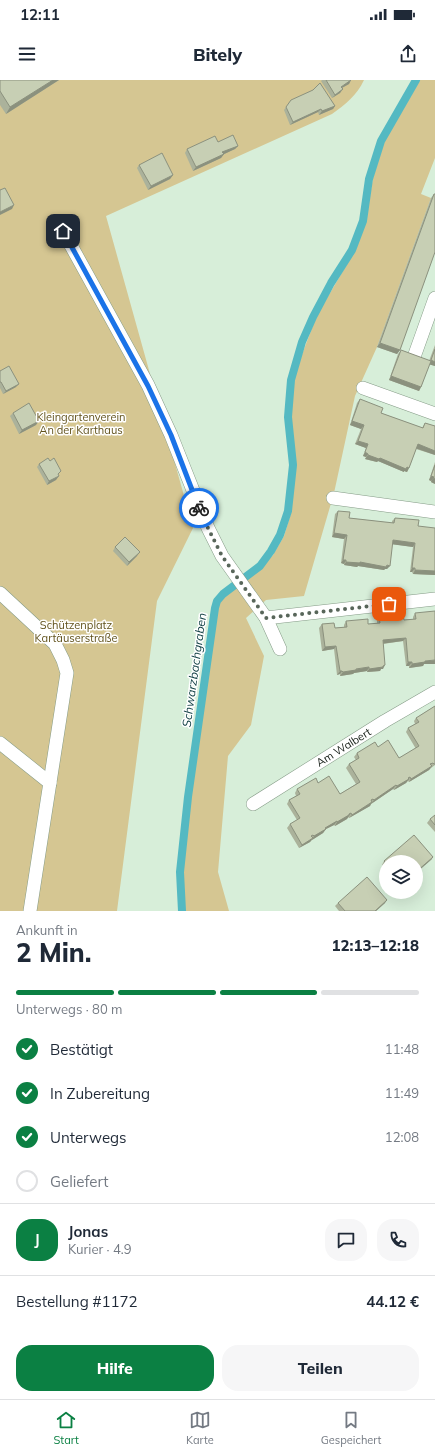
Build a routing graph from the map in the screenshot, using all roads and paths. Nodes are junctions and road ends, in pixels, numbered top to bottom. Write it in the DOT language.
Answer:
graph roads {
  1 [pos="63,231"];
  2 [pos="435,298"];
  3 [pos="414,357"];
  4 [pos="363,388"];
  5 [pos="435,414"];
  6 [pos="333,498"];
  7 [pos="435,512"];
  8 [pos="0,594"];
  9 [pos="435,599"];
  10 [pos="266,618"];
  11 [pos="280,649"];
  12 [pos="435,692"];
  13 [pos="0,743"];
  14 [pos="50,783"];
  15 [pos="253,804"];
  16 [pos="30,911"];
  1 -- 10 [label="lane"];
  2 -- 3 [label="lane"];
  4 -- 5 [label="lane"];
  6 -- 7 [label="lane"];
  8 -- 14 [label="lane"];
  9 -- 10 [label="lane"];
  10 -- 11 [label="lane"];
  12 -- 15 [label="lane, Am Walbert"];
  13 -- 14 [label="lane"];
  14 -- 16 [label="lane"];
}
